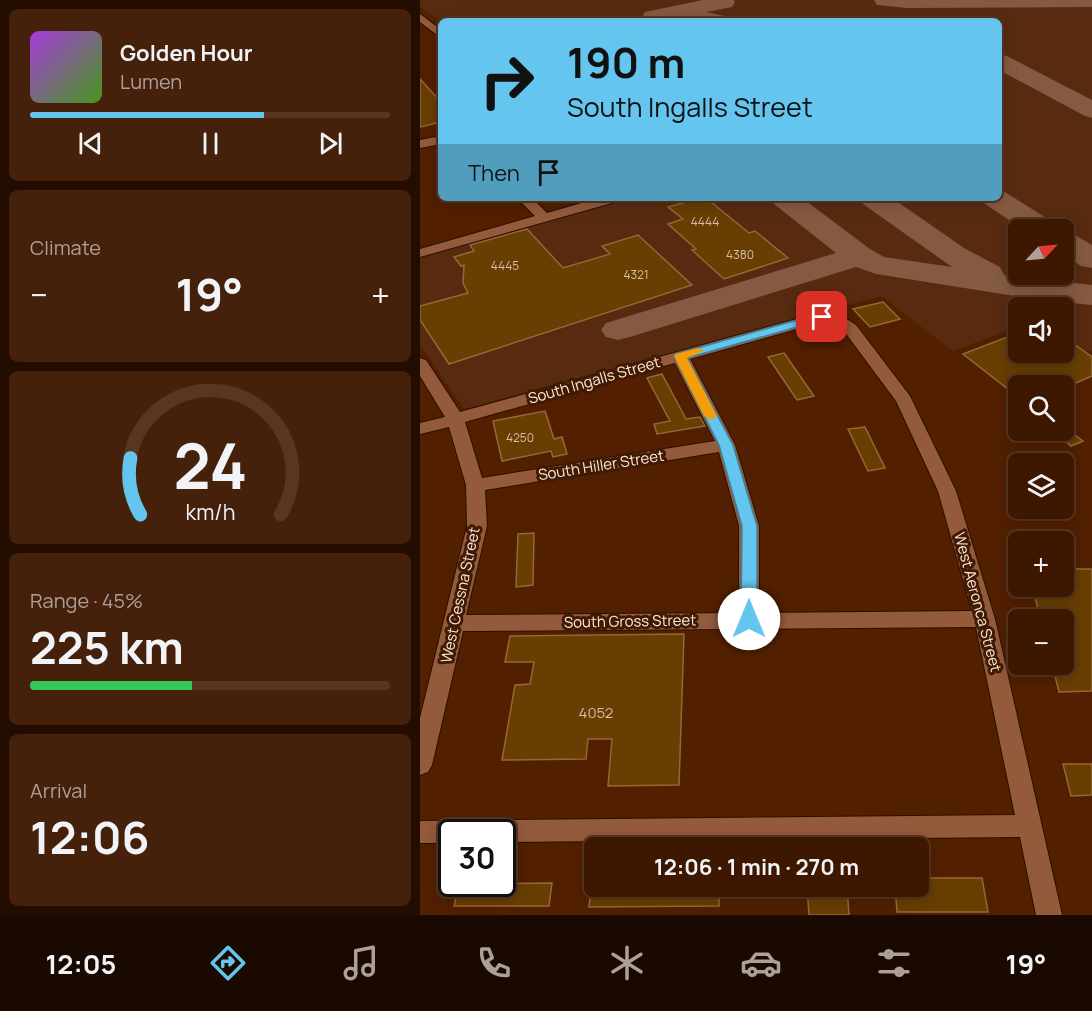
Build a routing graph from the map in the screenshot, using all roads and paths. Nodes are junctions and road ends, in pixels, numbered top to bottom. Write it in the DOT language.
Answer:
graph roads {
  1 [pos="420,17"];
  2 [pos="438,32"];
  3 [pos="438,141"];
  4 [pos="420,144"];
  5 [pos="527,201"];
  6 [pos="604,201"];
  7 [pos="544,218"];
  8 [pos="420,253"];
  9 [pos="837,319"];
  10 [pos="680,356"];
  11 [pos="420,363"];
  12 [pos="455,419"];
  13 [pos="420,429"];
  14 [pos="726,445"];
  15 [pos="475,485"];
  16 [pos="749,619"];
  17 [pos="985,619"];
  18 [pos="456,623"];
  19 [pos="420,765"];
  20 [pos="1030,826"];
  21 [pos="420,832"];
  22 [pos="1049,915"];
  1 -- 2 [label="street"];
  3 -- 4 [label="street"];
  5 -- 7 [label="street"];
  6 -- 7 [label="street"];
  7 -- 8 [label="street"];
  9 -- 10 [label="street, South Ingalls Street"];
  9 -- 17 [label="street, West Aeronca Street"];
  10 -- 12 [label="street, South Ingalls Street"];
  10 -- 14 [label="street"];
  11 -- 12 [label="street, West Cessna Street"];
  12 -- 13 [label="street, South Ingalls Street"];
  12 -- 15 [label="street, West Cessna Street"];
  14 -- 15 [label="street, South Hiller Street"];
  14 -- 16 [label="street"];
  15 -- 18 [label="street, West Cessna Street"];
  16 -- 17 [label="street, South Gross Street"];
  16 -- 18 [label="street, South Gross Street"];
  17 -- 20 [label="street, West Aeronca Street"];
  18 -- 19 [label="street, West Cessna Street"];
  20 -- 21 [label="street"];
  20 -- 22 [label="street, West Aeronca Street"];
}
